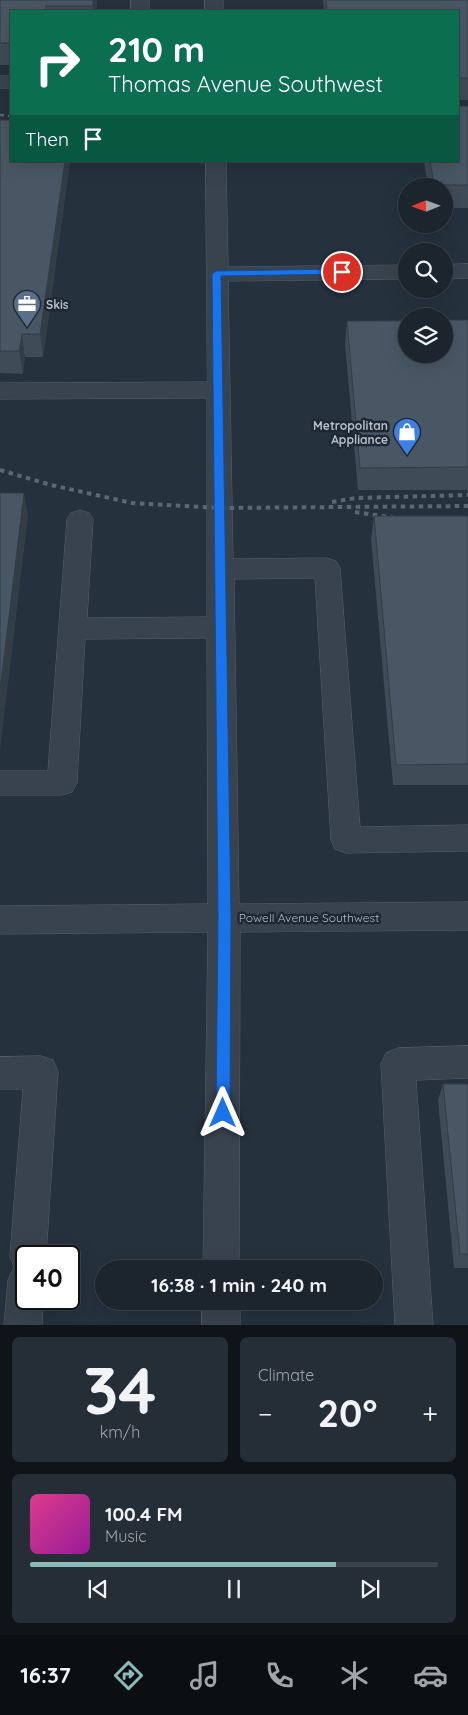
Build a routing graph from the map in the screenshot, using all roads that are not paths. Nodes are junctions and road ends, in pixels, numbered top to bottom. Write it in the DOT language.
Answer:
graph roads {
  1 [pos="216,162"];
  2 [pos="468,271"];
  3 [pos="398,272"];
  4 [pos="453,272"];
  5 [pos="216,274"];
  6 [pos="218,390"];
  7 [pos="0,391"];
  8 [pos="80,519"];
  9 [pos="220,569"];
  10 [pos="221,627"];
  11 [pos="72,629"];
  12 [pos="0,783"];
  13 [pos="468,838"];
  14 [pos="468,916"];
  15 [pos="224,918"];
  16 [pos="0,920"];
  17 [pos="468,1062"];
  18 [pos="0,1073"];
  19 [pos="29,1245"];
  20 [pos="222,1260"];
  21 [pos="24,1310"];
  22 [pos="221,1310"];
  23 [pos="23,1325"];
  24 [pos="221,1325"];
  25 [pos="414,1325"];
  1 -- 5 [label="street"];
  2 -- 4 [label="street"];
  3 -- 5 [label="street"];
  5 -- 6 [label="street"];
  6 -- 7 [label="street"];
  6 -- 9 [label="street"];
  8 -- 11 [label="street"];
  9 -- 10 [label="street"];
  9 -- 13 [label="street"];
  10 -- 11 [label="street"];
  10 -- 15 [label="street"];
  11 -- 12 [label="street"];
  14 -- 15 [label="street, Powell Avenue Southwest"];
  15 -- 16 [label="street, Powell Avenue Southwest"];
  15 -- 20 [label="street"];
  17 -- 25 [label="street"];
  18 -- 19 [label="street"];
  21 -- 23 [label="street"];
  22 -- 24 [label="street"];
}
